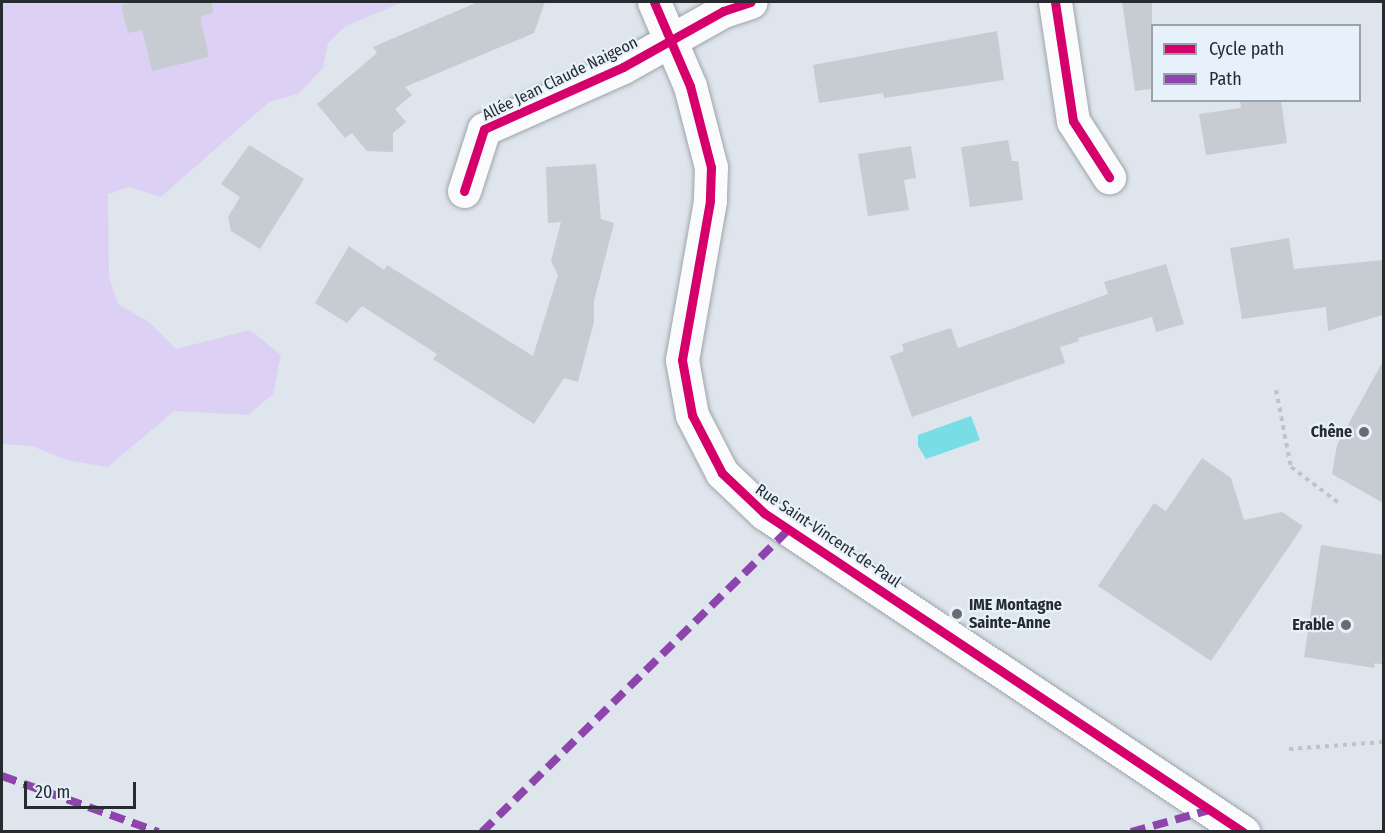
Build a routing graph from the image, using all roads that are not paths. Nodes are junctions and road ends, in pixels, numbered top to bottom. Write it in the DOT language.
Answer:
graph roads {
  1 [pos="654,2"];
  2 [pos="751,2"];
  3 [pos="1054,2"];
  4 [pos="672,39"];
  5 [pos="1109,177"];
  6 [pos="464,191"];
  7 [pos="1243,831"];
  1 -- 4 [label="street, Rue Saint-Vincent-de-Paul"];
  2 -- 4 [label="street, Allée Jean Claude Naigeon"];
  3 -- 5 [label="street"];
  4 -- 6 [label="street, Allée Jean Claude Naigeon"];
  4 -- 7 [label="street, Rue Saint-Vincent-de-Paul"];
}
